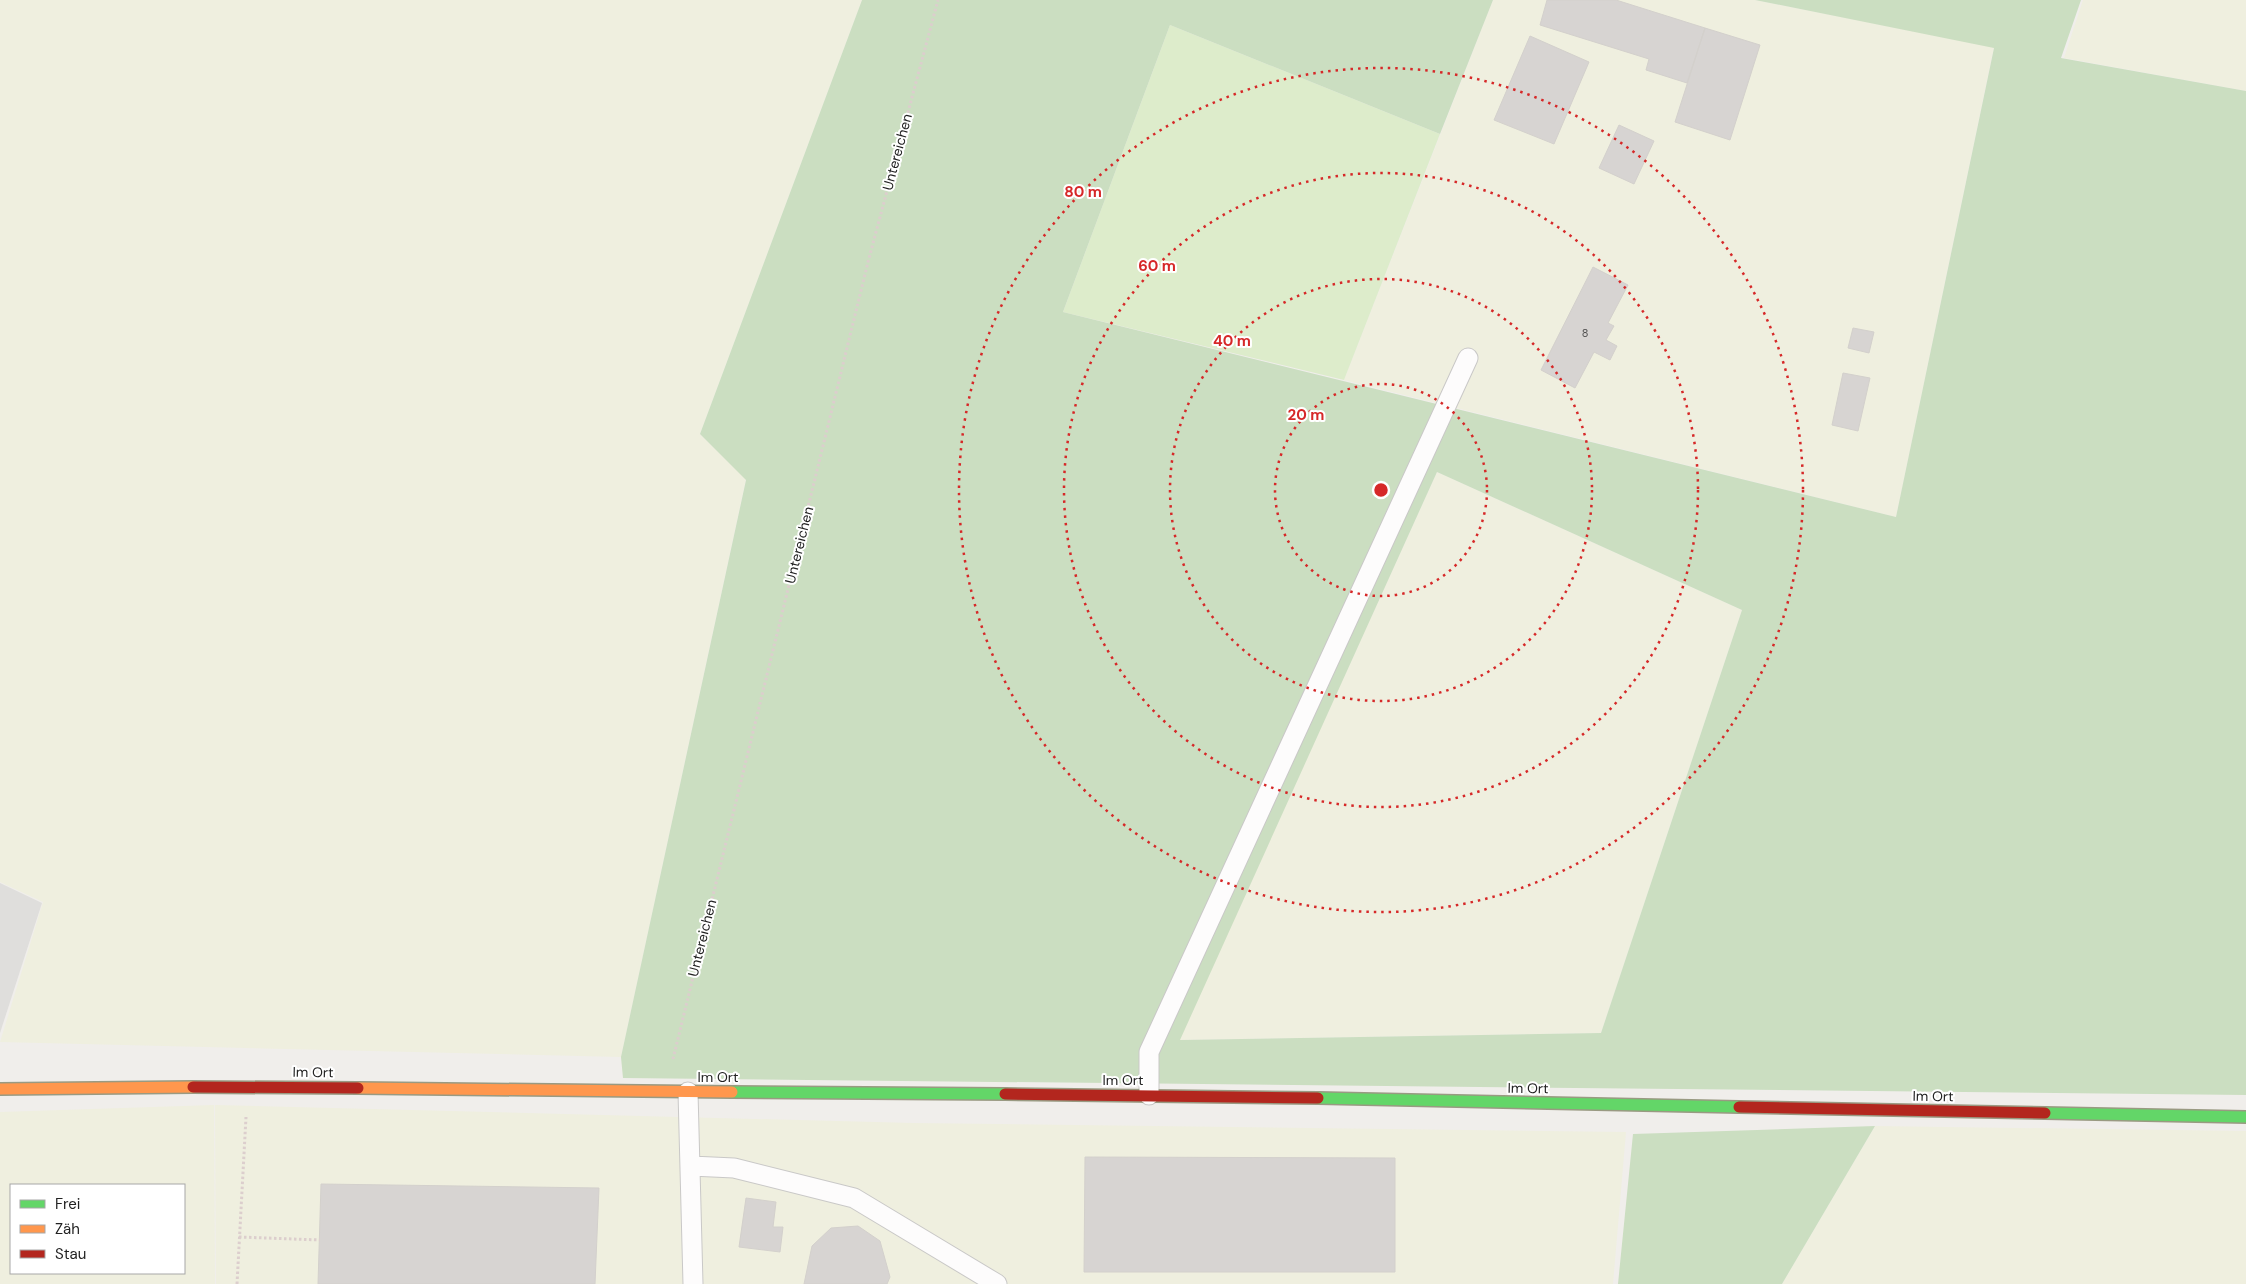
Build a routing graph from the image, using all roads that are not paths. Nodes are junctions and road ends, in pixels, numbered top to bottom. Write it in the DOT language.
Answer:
graph roads {
  1 [pos="1468,358"];
  2 [pos="0,1089"];
  3 [pos="688,1092"];
  4 [pos="1149,1095"];
  5 [pos="2246,1118"];
  6 [pos="691,1166"];
  7 [pos="693,1284"];
  8 [pos="997,1284"];
  1 -- 4 [label="lane"];
  2 -- 3 [label="street, Im Ort"];
  3 -- 4 [label="street, Im Ort"];
  3 -- 6 [label="lane"];
  4 -- 5 [label="street, Im Ort"];
  6 -- 7 [label="lane"];
  6 -- 8 [label="lane"];
}
